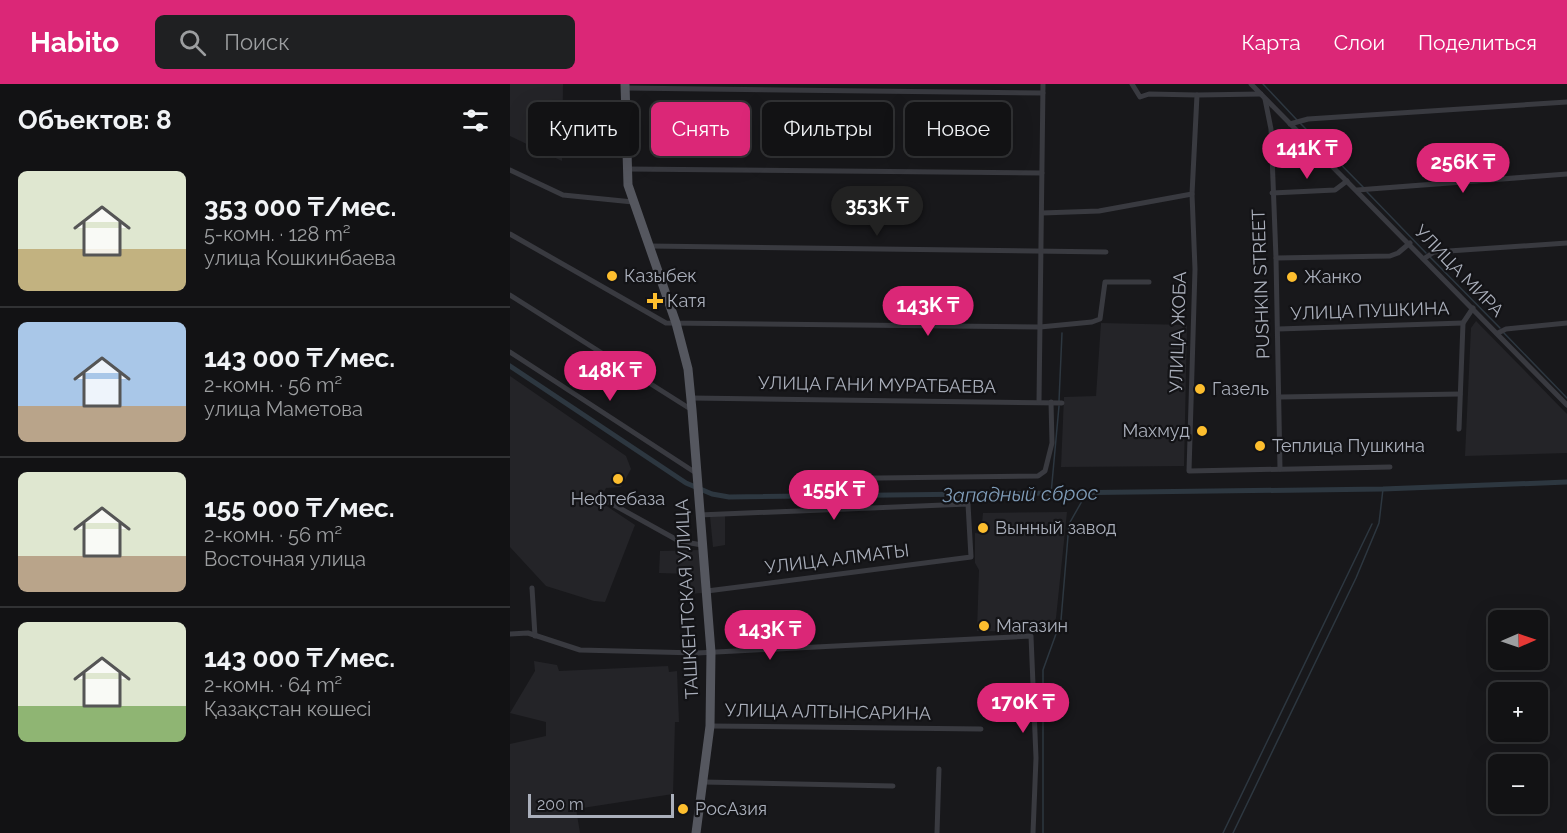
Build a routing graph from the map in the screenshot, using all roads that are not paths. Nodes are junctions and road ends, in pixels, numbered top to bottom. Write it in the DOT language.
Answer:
graph roads {
  1 [pos="1043,84"];
  2 [pos="1132,84"];
  3 [pos="1251,84"];
  4 [pos="625,86"];
  5 [pos="1043,93"];
  6 [pos="1197,95"];
  7 [pos="1262,96"];
  8 [pos="1567,102"];
  9 [pos="1290,124"];
  10 [pos="510,170"];
  11 [pos="626,170"];
  12 [pos="1042,173"];
  13 [pos="1567,174"];
  14 [pos="1347,181"];
  15 [pos="1357,190"];
  16 [pos="1272,193"];
  17 [pos="1192,194"];
  18 [pos="633,202"];
  19 [pos="1042,213"];
  20 [pos="510,234"];
  21 [pos="1410,243"];
  22 [pos="1567,243"];
  23 [pos="647,246"];
  24 [pos="1041,250"];
  25 [pos="1106,252"];
  26 [pos="1276,258"];
  27 [pos="1425,258"];
  28 [pos="1149,282"];
  29 [pos="510,295"];
  30 [pos="1473,308"];
  31 [pos="676,322"];
  32 [pos="1463,323"];
  33 [pos="1567,323"];
  34 [pos="1040,327"];
  35 [pos="1278,329"];
  36 [pos="1498,333"];
  37 [pos="510,352"];
  38 [pos="1460,394"];
  39 [pos="1280,397"];
  40 [pos="691,398"];
  41 [pos="1039,402"];
  42 [pos="1051,402"];
  43 [pos="1062,402"];
  44 [pos="1567,405"];
  45 [pos="692,410"];
  46 [pos="1459,429"];
  47 [pos="1390,467"];
  48 [pos="1280,469"];
  49 [pos="697,476"];
  50 [pos="799,479"];
  51 [pos="605,500"];
  52 [pos="699,515"];
  53 [pos="702,545"];
  54 [pos="532,588"];
  55 [pos="707,591"];
  56 [pos="510,634"];
  57 [pos="535,636"];
  58 [pos="711,652"];
  59 [pos="710,726"];
  60 [pos="981,729"];
  61 [pos="939,769"];
  62 [pos="703,782"];
  63 [pos="893,786"];
  64 [pos="696,833"];
  65 [pos="937,833"];
  66 [pos="1033,833"];
  1 -- 5 [label="street"];
  2 -- 6 [label="street"];
  3 -- 7 [label="street, УЛИЦА МИРА"];
  4 -- 5 [label="street"];
  4 -- 11 [label="main road, ТАШКЕНТСКАЯ УЛИЦА"];
  5 -- 12 [label="street"];
  6 -- 7 [label="street"];
  6 -- 17 [label="street, УЛИЦА ЖОБА"];
  7 -- 9 [label="street, УЛИЦА МИРА"];
  7 -- 16 [label="street, PUSHKIN STREET"];
  8 -- 9 [label="street"];
  9 -- 14 [label="street, УЛИЦА МИРА"];
  10 -- 18 [label="street"];
  11 -- 12 [label="street"];
  11 -- 18 [label="main road, ТАШКЕНТСКАЯ УЛИЦА"];
  12 -- 19 [label="street"];
  13 -- 15 [label="street"];
  14 -- 15 [label="street, УЛИЦА МИРА"];
  14 -- 16 [label="street"];
  15 -- 21 [label="street, УЛИЦА МИРА"];
  16 -- 26 [label="street, PUSHKIN STREET"];
  17 -- 19 [label="street"];
  17 -- 48 [label="street, УЛИЦА ЖОБА"];
  18 -- 23 [label="main road, ТАШКЕНТСКАЯ УЛИЦА"];
  19 -- 24 [label="street"];
  20 -- 31 [label="street"];
  21 -- 26 [label="street"];
  21 -- 27 [label="street, УЛИЦА МИРА"];
  22 -- 27 [label="street"];
  23 -- 24 [label="street"];
  23 -- 31 [label="main road, ТАШКЕНТСКАЯ УЛИЦА"];
  24 -- 25 [label="street"];
  24 -- 34 [label="street"];
  26 -- 35 [label="street, PUSHKIN STREET"];
  27 -- 30 [label="street, УЛИЦА МИРА"];
  28 -- 34 [label="street"];
  29 -- 45 [label="street"];
  30 -- 32 [label="street"];
  30 -- 36 [label="street, УЛИЦА МИРА"];
  31 -- 34 [label="street"];
  31 -- 40 [label="main road, ТАШКЕНТСКАЯ УЛИЦА"];
  32 -- 35 [label="street, УЛИЦА ПУШКИНА"];
  32 -- 38 [label="street"];
  33 -- 36 [label="street"];
  34 -- 41 [label="street"];
  35 -- 39 [label="street, PUSHKIN STREET"];
  36 -- 44 [label="street, УЛИЦА МИРА"];
  37 -- 49 [label="street"];
  38 -- 39 [label="street"];
  38 -- 46 [label="street"];
  39 -- 48 [label="street, PUSHKIN STREET"];
  40 -- 41 [label="street, УЛИЦА ГАНИ МУРАТБАЕВА"];
  40 -- 45 [label="main road, ТАШКЕНТСКАЯ УЛИЦА"];
  41 -- 42 [label="street, УЛИЦА ГАНИ МУРАТБАЕВА"];
  42 -- 43 [label="street, УЛИЦА ГАНИ МУРАТБАЕВА"];
  42 -- 50 [label="street"];
  45 -- 49 [label="main road, ТАШКЕНТСКАЯ УЛИЦА"];
  47 -- 48 [label="street"];
  49 -- 52 [label="main road, ТАШКЕНТСКАЯ УЛИЦА"];
  51 -- 53 [label="street"];
  52 -- 53 [label="main road, ТАШКЕНТСКАЯ УЛИЦА"];
  52 -- 55 [label="street, УЛИЦА АЛМАТЫ"];
  53 -- 55 [label="main road, ТАШКЕНТСКАЯ УЛИЦА"];
  54 -- 57 [label="street"];
  55 -- 58 [label="main road, ТАШКЕНТСКАЯ УЛИЦА"];
  56 -- 57 [label="street"];
  57 -- 58 [label="street"];
  58 -- 59 [label="main road, ТАШКЕНТСКАЯ УЛИЦА"];
  58 -- 66 [label="street"];
  59 -- 60 [label="street, УЛИЦА АЛТЫНСАРИНА"];
  59 -- 62 [label="main road, ТАШКЕНТСКАЯ УЛИЦА"];
  61 -- 65 [label="street"];
  62 -- 63 [label="street"];
  62 -- 64 [label="main road, ТАШКЕНТСКАЯ УЛИЦА"];
}
